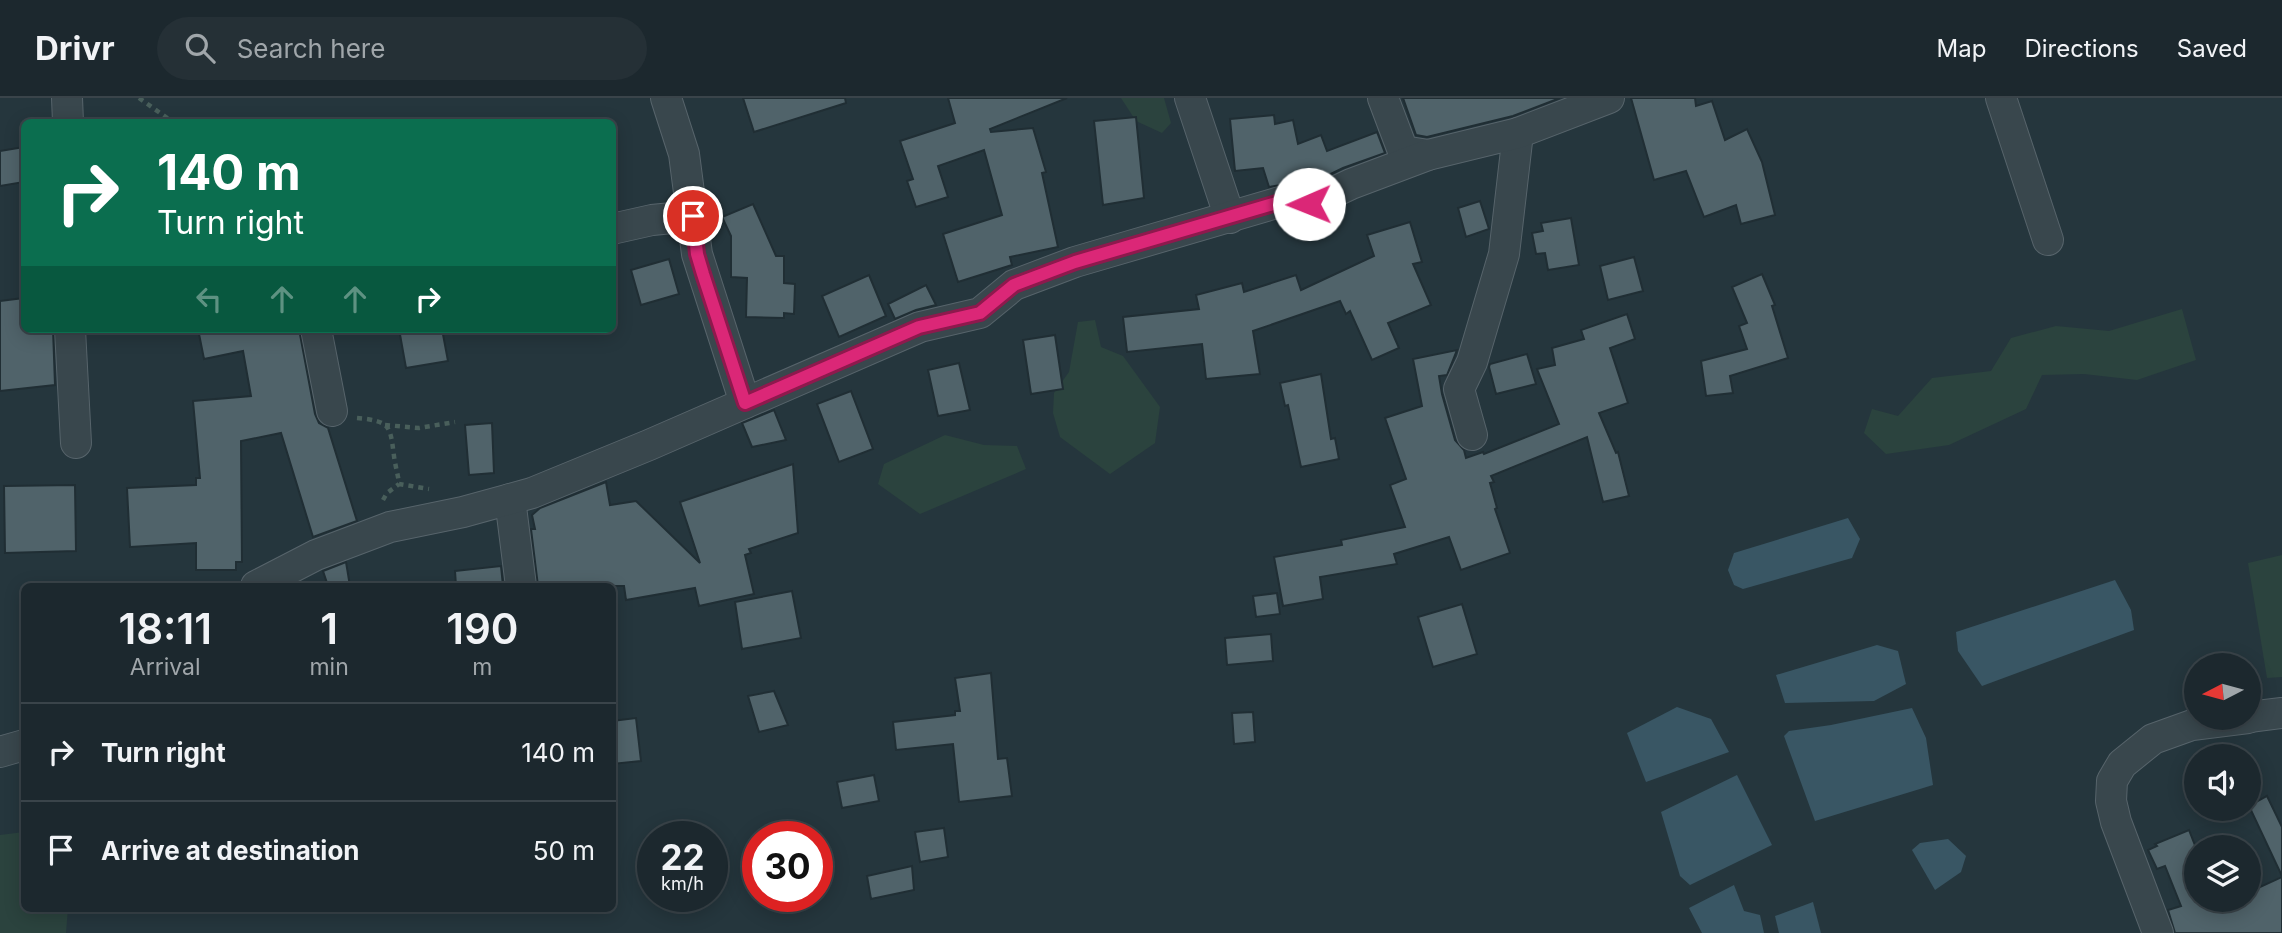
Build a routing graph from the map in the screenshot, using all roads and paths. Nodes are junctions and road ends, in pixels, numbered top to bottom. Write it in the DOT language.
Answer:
graph roads {
  1 [pos="67,98"];
  2 [pos="139,98"];
  3 [pos="666,98"];
  4 [pos="1190,98"];
  5 [pos="1383,98"];
  6 [pos="1609,98"];
  7 [pos="2001,98"];
  8 [pos="68,119"];
  9 [pos="169,119"];
  10 [pos="1518,134"];
  11 [pos="1428,155"];
  12 [pos="693,216"];
  13 [pos="1230,218"];
  14 [pos="616,228"];
  15 [pos="2048,240"];
  16 [pos="70,333"];
  17 [pos="317,333"];
  18 [pos="745,403"];
  19 [pos="332,411"];
  20 [pos="455,422"];
  21 [pos="384,425"];
  22 [pos="1472,435"];
  23 [pos="76,443"];
  24 [pos="510,499"];
  25 [pos="443,516"];
  26 [pos="262,583"];
  27 [pos="520,583"];
  28 [pos="2282,713"];
  29 [pos="2261,716"];
  30 [pos="2184,728"];
  31 [pos="21,746"];
  32 [pos="0,752"];
  33 [pos="2158,933"];
  1 -- 8 [label="street"];
  2 -- 9 [label="path"];
  3 -- 12 [label="street"];
  4 -- 13 [label="street"];
  5 -- 11 [label="street"];
  6 -- 10 [label="street"];
  7 -- 15 [label="street"];
  10 -- 11 [label="street"];
  10 -- 22 [label="street"];
  11 -- 13 [label="street"];
  12 -- 14 [label="street"];
  12 -- 18 [label="street"];
  13 -- 18 [label="street"];
  16 -- 23 [label="street"];
  17 -- 19 [label="street"];
  18 -- 24 [label="street"];
  19 -- 21 [label="path"];
  20 -- 21 [label="path"];
  21 -- 25 [label="path"];
  24 -- 25 [label="street"];
  24 -- 27 [label="street"];
  25 -- 26 [label="street"];
  28 -- 29 [label="street"];
  30 -- 33 [label="street"];
  31 -- 32 [label="street"];
}
